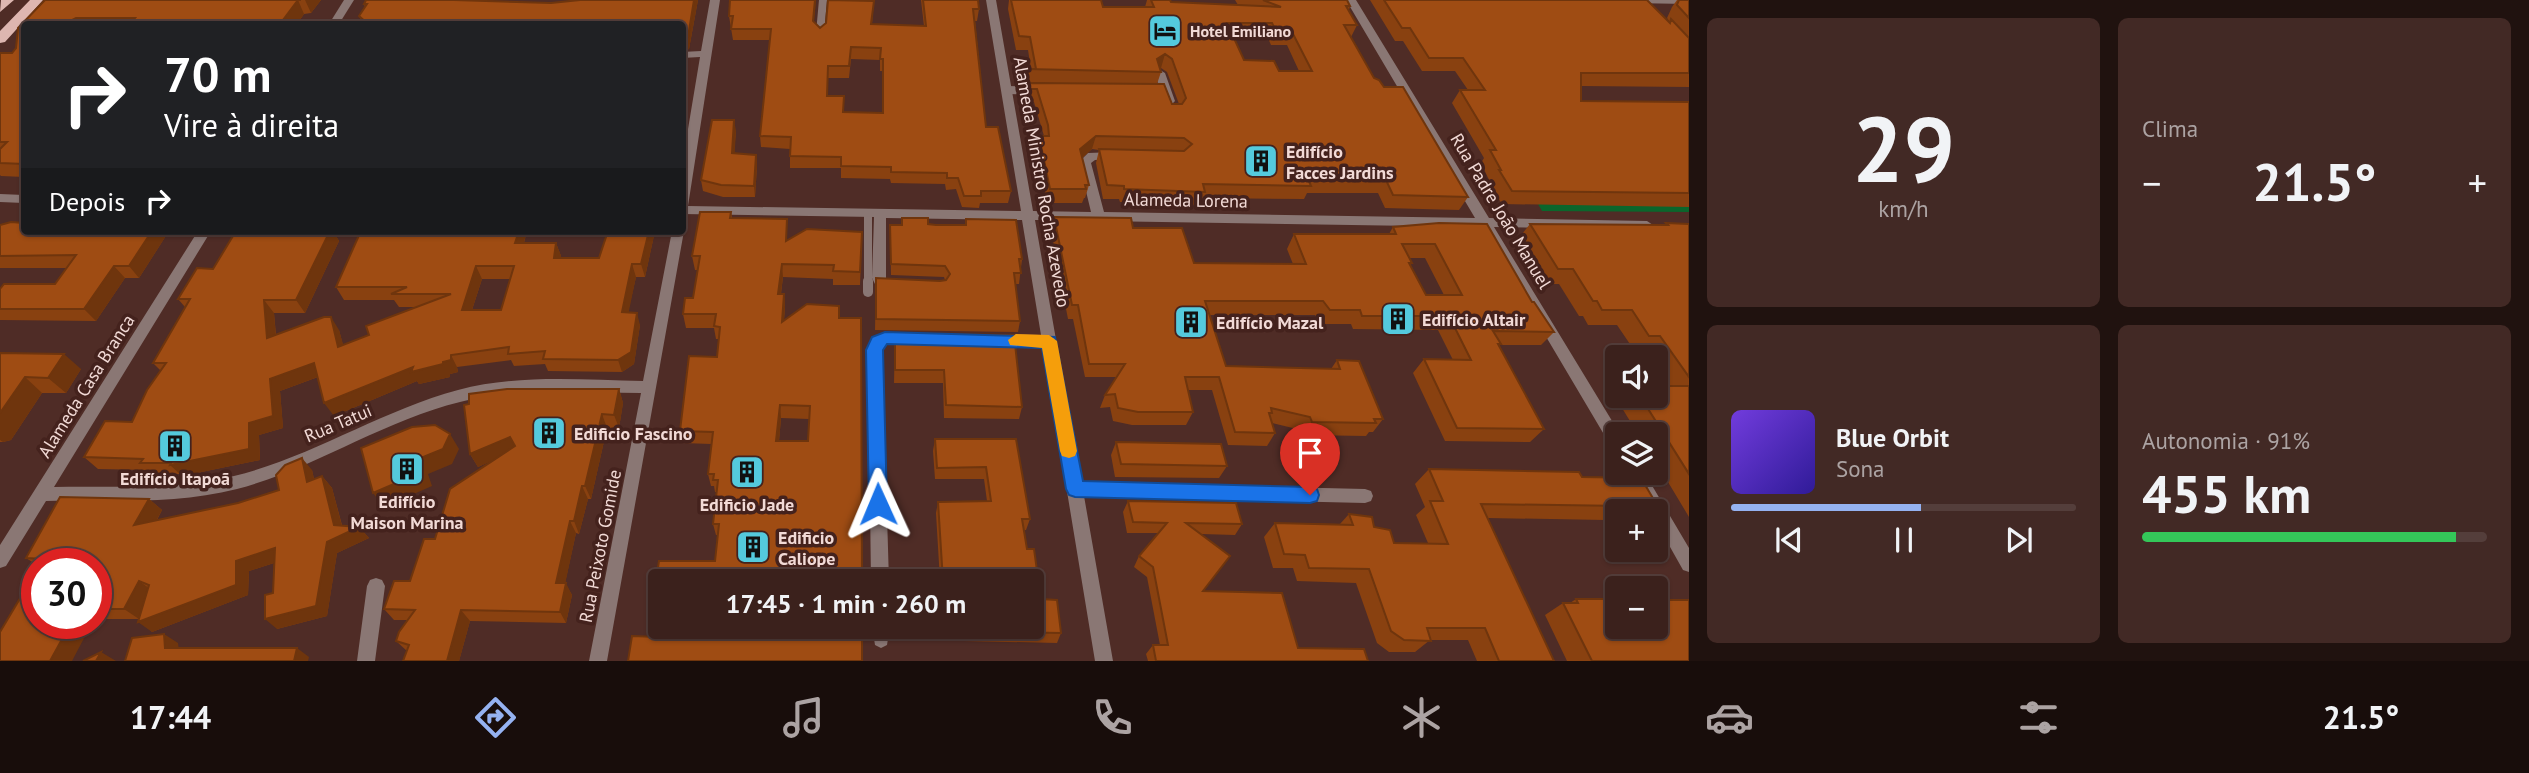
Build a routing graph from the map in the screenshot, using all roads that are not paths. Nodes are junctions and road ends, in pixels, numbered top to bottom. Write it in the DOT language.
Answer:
graph roads {
  1 [pos="8,0"];
  2 [pos="37,0"];
  3 [pos="349,0"];
  4 [pos="715,0"];
  5 [pos="823,0"];
  6 [pos="991,0"];
  7 [pos="1351,0"];
  8 [pos="1622,0"];
  9 [pos="1689,1"];
  10 [pos="0,8"];
  11 [pos="336,21"];
  12 [pos="820,33"];
  13 [pos="0,39"];
  14 [pos="706,54"];
  15 [pos="686,55"];
  16 [pos="1160,73"];
  17 [pos="1006,90"];
  18 [pos="1052,91"];
  19 [pos="1153,92"];
  20 [pos="1167,92"];
  21 [pos="1173,112"];
  22 [pos="1129,157"];
  23 [pos="686,182"];
  24 [pos="0,198"];
  25 [pos="21,198"];
  26 [pos="686,208"];
  27 [pos="874,213"];
  28 [pos="1028,215"];
  29 [pos="1099,217"];
  30 [pos="1486,223"];
  31 [pos="1662,226"];
  32 [pos="203,235"];
  33 [pos="677,235"];
  34 [pos="912,284"];
  35 [pos="868,292"];
  36 [pos="927,339"];
  37 [pos="983,340"];
  38 [pos="1049,341"];
  39 [pos="649,387"];
  40 [pos="1605,423"];
  41 [pos="1643,485"];
  42 [pos="1075,489"];
  43 [pos="42,494"];
  44 [pos="1365,496"];
  45 [pos="0,560"];
  46 [pos="1689,564"];
  47 [pos="880,569"];
  48 [pos="376,586"];
  49 [pos="366,661"];
  50 [pos="598,661"];
  51 [pos="1104,661"];
  1 -- 10 [label="main road"];
  2 -- 13 [label="main road"];
  3 -- 11 [label="street"];
  4 -- 14 [label="street"];
  5 -- 12 [label="lane"];
  6 -- 17 [label="street, Alameda Ministro Rocha Azevedo"];
  7 -- 30 [label="street, Rua Padre João Manuel"];
  8 -- 9 [label="street"];
  14 -- 15 [label="street"];
  14 -- 23 [label="street"];
  16 -- 20 [label="street"];
  17 -- 18 [label="lane"];
  17 -- 28 [label="street, Alameda Ministro Rocha Azevedo"];
  19 -- 20 [label="street"];
  20 -- 21 [label="street"];
  22 -- 29 [label="street"];
  24 -- 25 [label="street"];
  26 -- 27 [label="street, Alameda Lorena"];
  27 -- 28 [label="street, Alameda Lorena"];
  27 -- 34 [label="street"];
  27 -- 35 [label="lane"];
  28 -- 29 [label="street, Alameda Lorena"];
  28 -- 38 [label="street, Alameda Ministro Rocha Azevedo"];
  29 -- 30 [label="street, Alameda Lorena"];
  30 -- 31 [label="street, Alameda Lorena"];
  30 -- 40 [label="street, Rua Padre João Manuel"];
  32 -- 43 [label="street, Alameda Casa Branca"];
  33 -- 39 [label="street, Rua Peixoto Gomide"];
  36 -- 47 [label="street"];
  37 -- 38 [label="street"];
  38 -- 42 [label="street, Alameda Ministro Rocha Azevedo"];
  39 -- 43 [label="street, Rua Tatui"];
  39 -- 50 [label="street, Rua Peixoto Gomide"];
  41 -- 46 [label="street"];
  42 -- 44 [label="street"];
  42 -- 51 [label="street, Alameda Ministro Rocha Azevedo"];
  43 -- 45 [label="street, Alameda Casa Branca"];
  48 -- 49 [label="street"];
}
